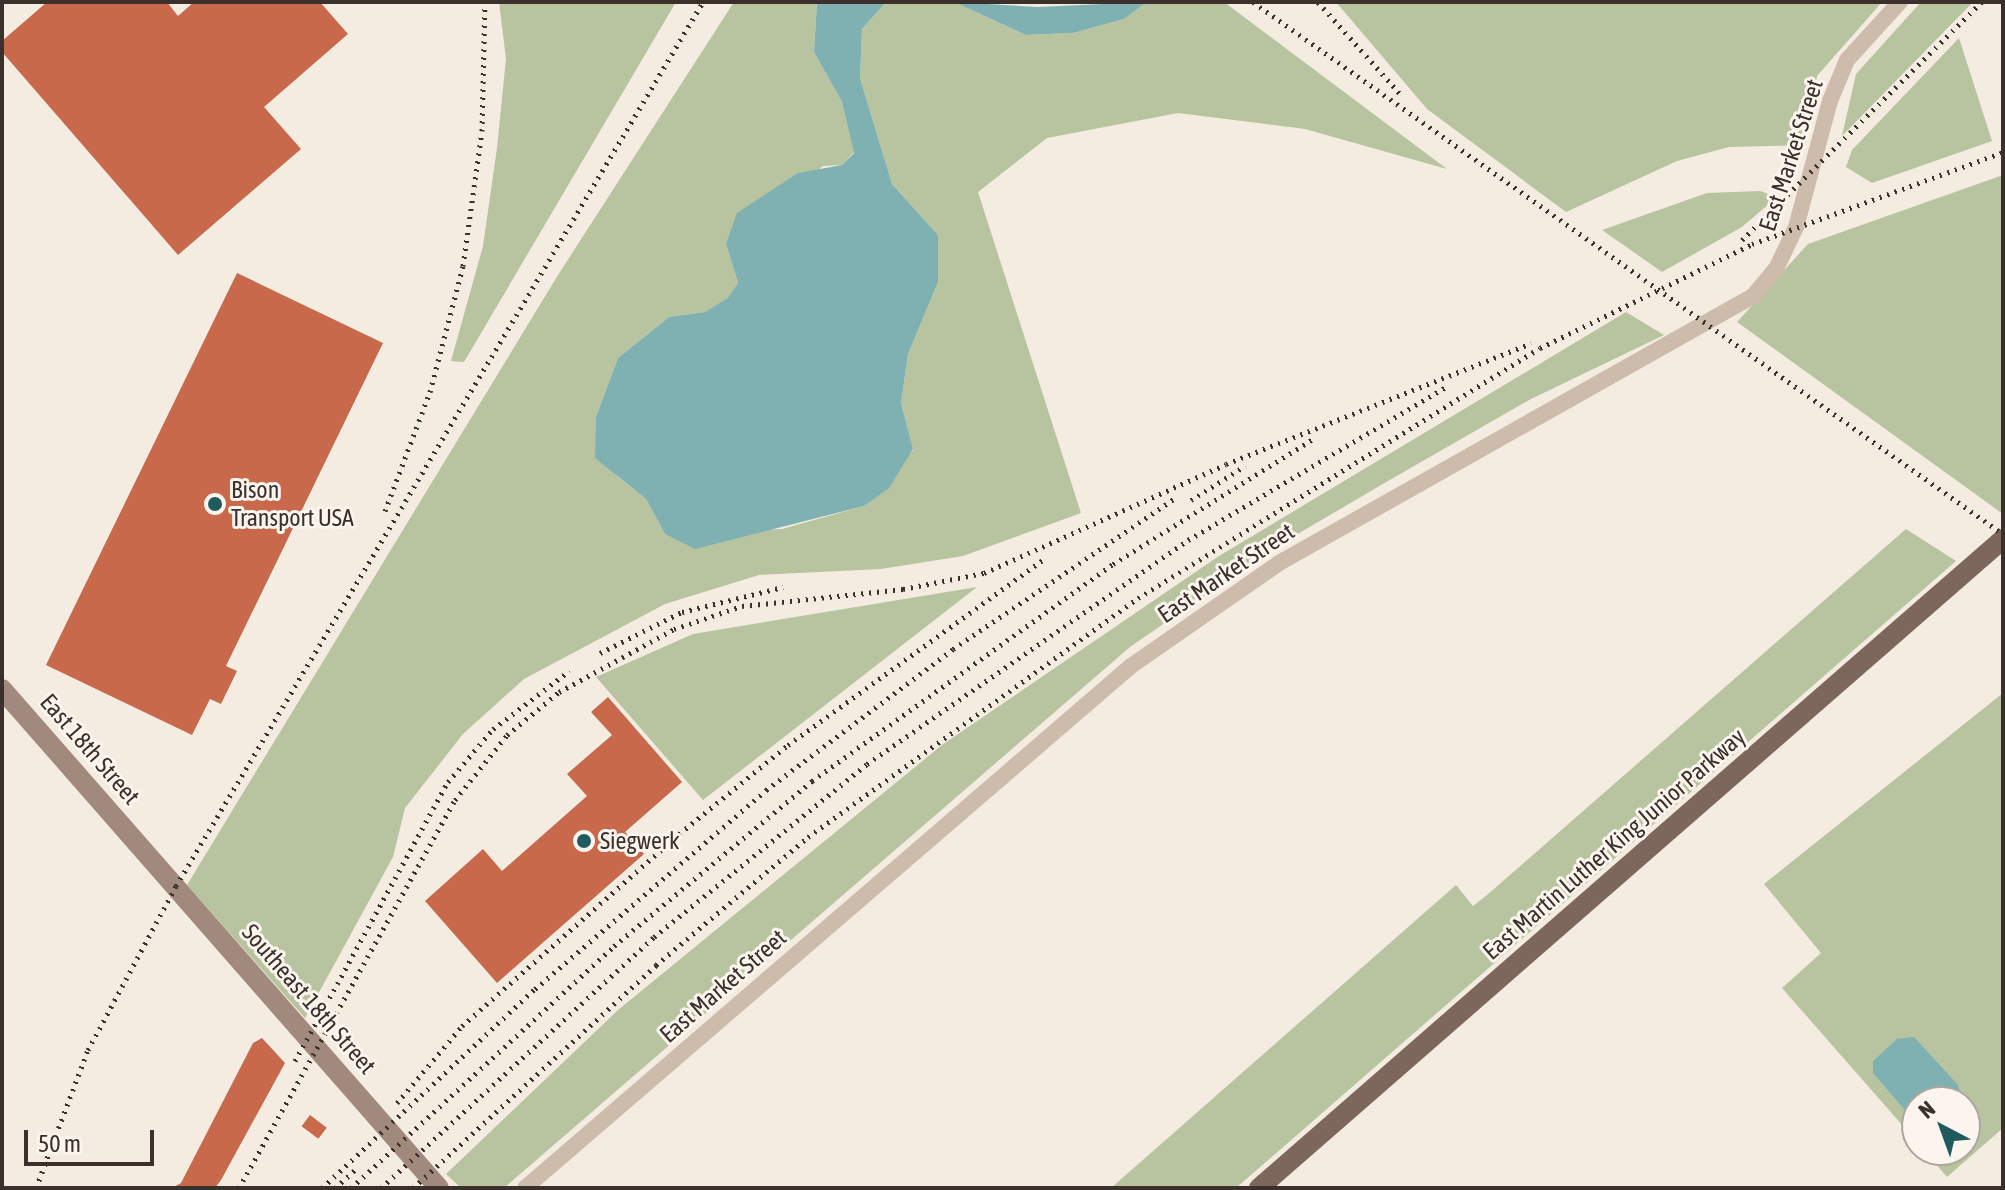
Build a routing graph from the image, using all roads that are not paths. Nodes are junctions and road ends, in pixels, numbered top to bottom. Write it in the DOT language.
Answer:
graph roads {
  1 [pos="1900,2"];
  2 [pos="2003,539"];
  3 [pos="2,689"];
  4 [pos="139,843"];
  5 [pos="439,1188"];
  6 [pos="525,1188"];
  7 [pos="1259,1188"];
  1 -- 6 [label="street, East Market Street"];
  2 -- 7 [label="main road, East Martin Luther King Junior Parkway"];
  3 -- 4 [label="street, East 18th Street"];
  4 -- 5 [label="street, Southeast 18th Street"];
}
